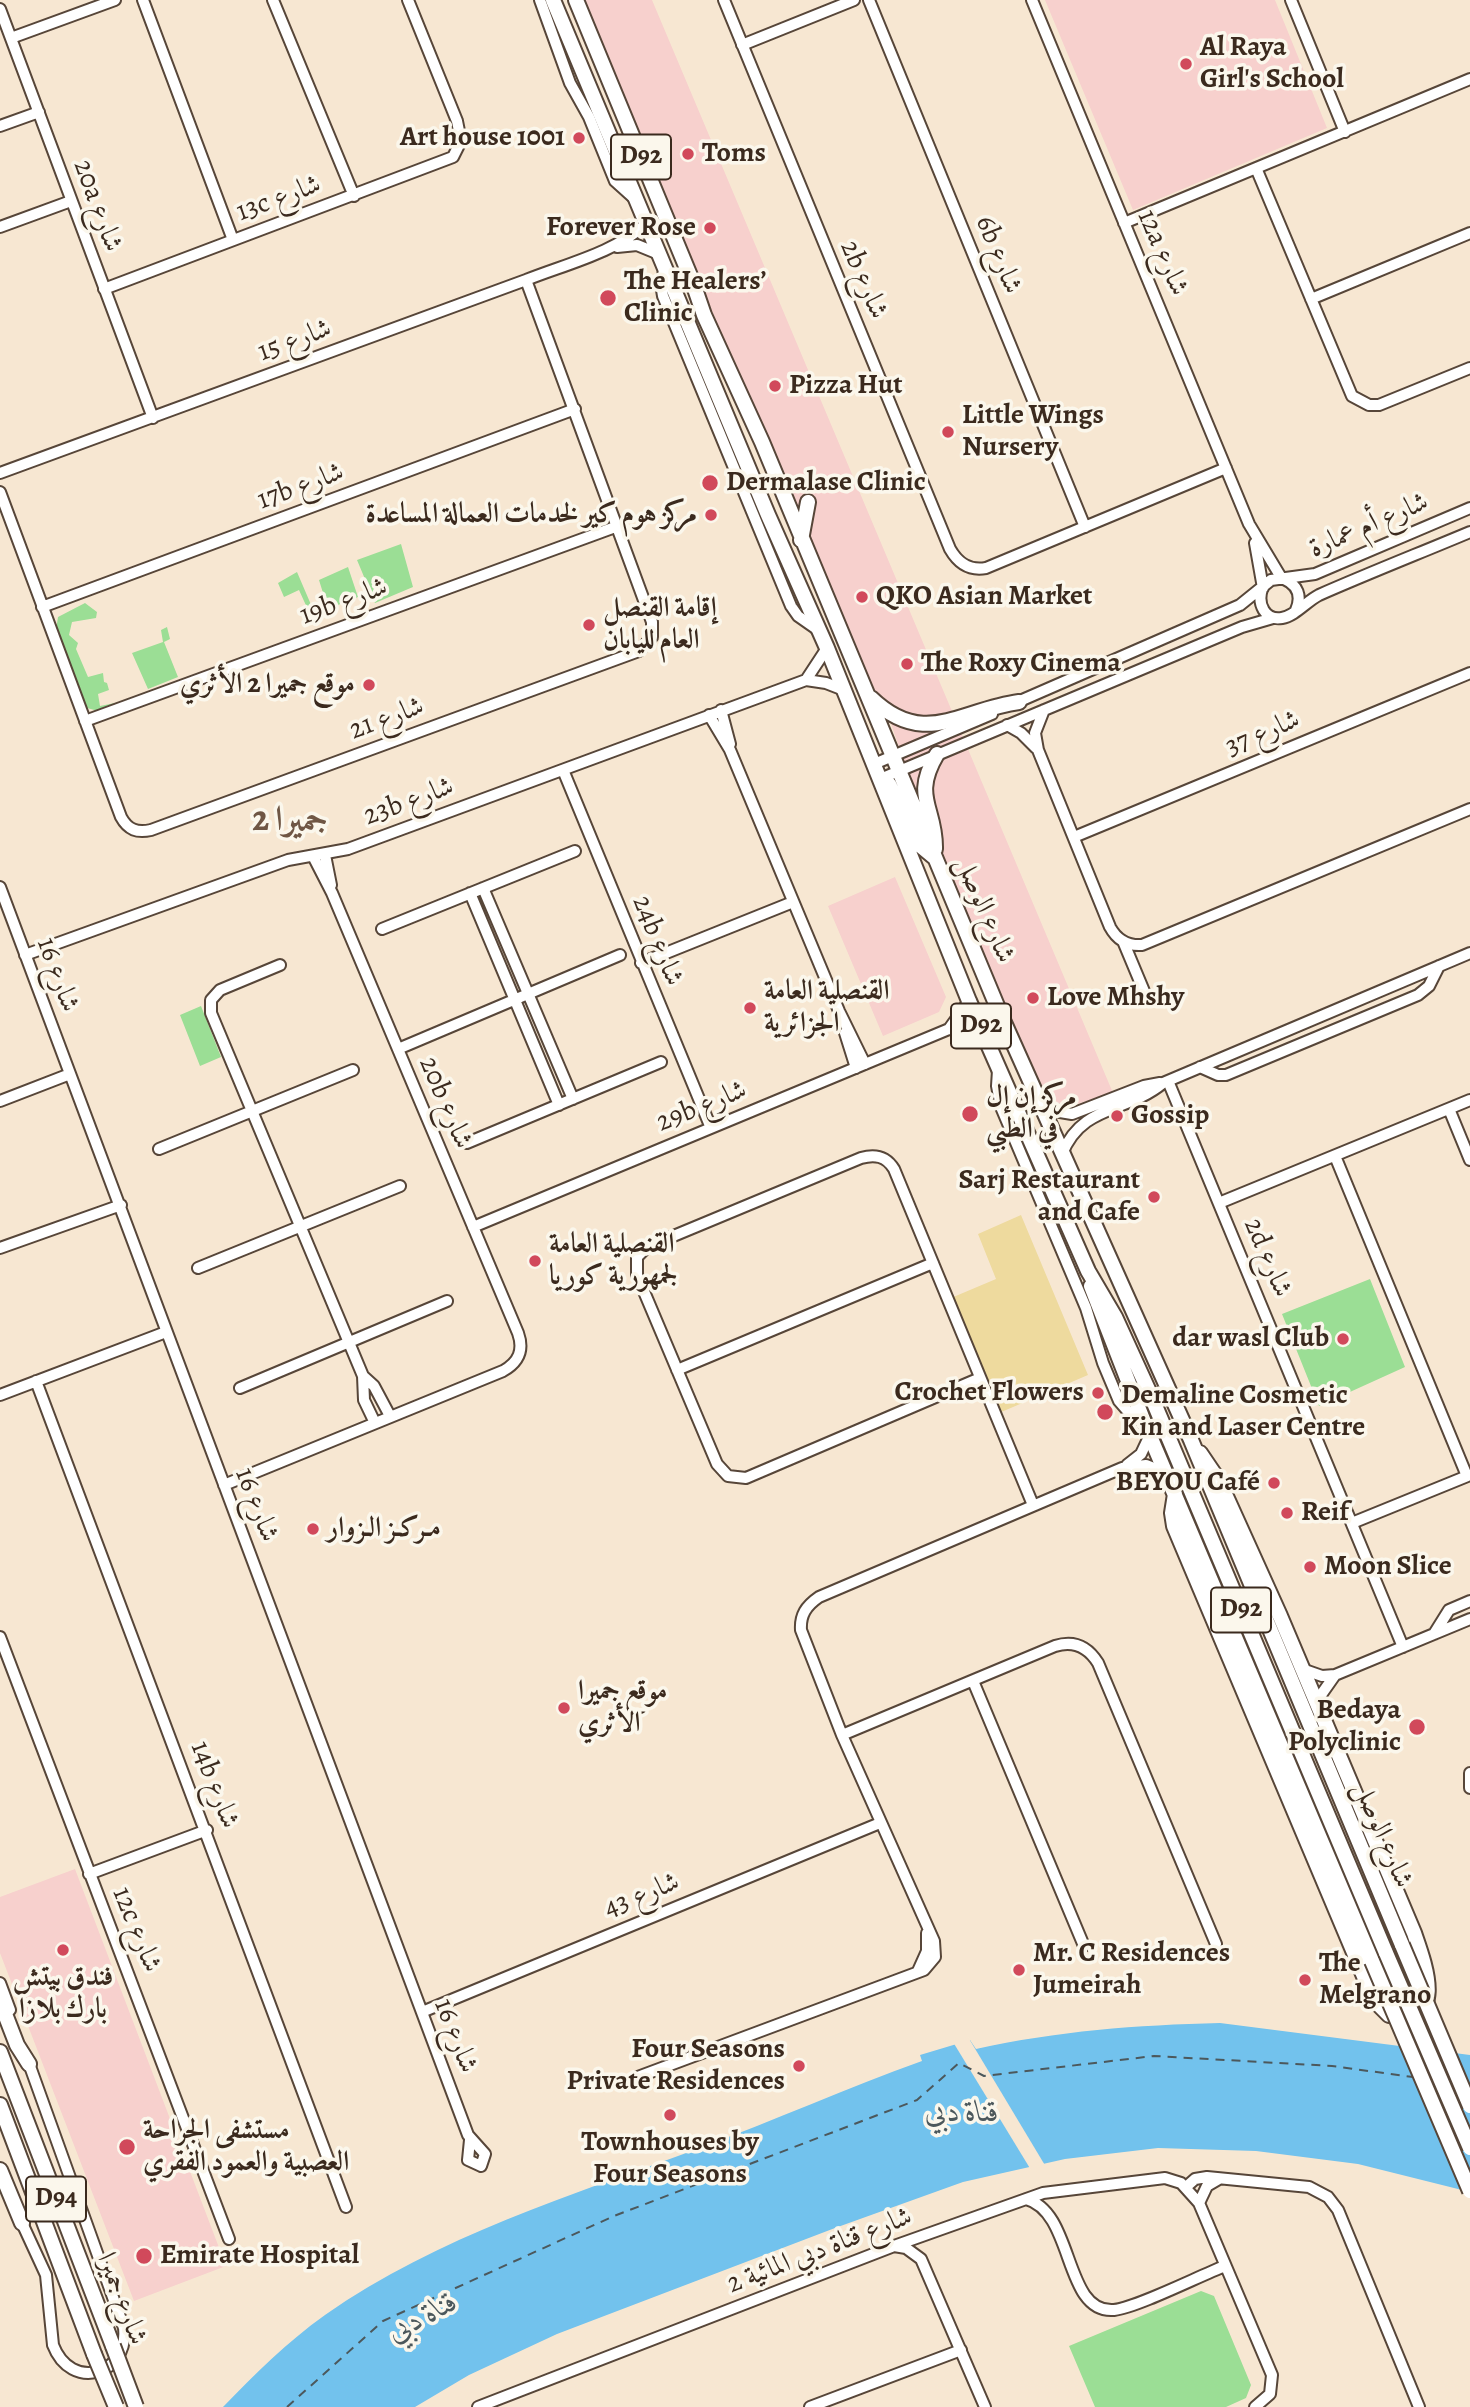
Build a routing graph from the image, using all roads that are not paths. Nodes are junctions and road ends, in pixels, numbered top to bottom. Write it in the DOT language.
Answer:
graph roads {
  1 [pos="115,0"];
  2 [pos="143,0"];
  3 [pos="273,0"];
  4 [pos="408,0"];
  5 [pos="540,0"];
  6 [pos="554,0"];
  7 [pos="576,0"];
  8 [pos="724,0"];
  9 [pos="854,0"];
  10 [pos="869,0"];
  11 [pos="1032,0"];
  12 [pos="1291,0"];
  13 [pos="0,9"];
  14 [pos="11,38"];
  15 [pos="742,45"];
  16 [pos="1470,79"];
  17 [pos="38,112"];
  18 [pos="0,126"];
  19 [pos="1345,132"];
  20 [pos="1256,168"];
  21 [pos="355,196"];
  22 [pos="71,201"];
  23 [pos="637,201"];
  24 [pos="1124,223"];
  25 [pos="646,224"];
  26 [pos="0,227"];
  27 [pos="1470,233"];
  28 [pos="233,240"];
  29 [pos="604,250"];
  30 [pos="662,260"];
  31 [pos="526,280"];
  32 [pos="104,289"];
  33 [pos="1311,299"];
  34 [pos="704,315"];
  35 [pos="1470,368"];
  36 [pos="575,409"];
  37 [pos="153,418"];
  38 [pos="1226,468"];
  39 [pos="0,473"];
  40 [pos="0,492"];
  41 [pos="808,502"];
  42 [pos="1470,508"];
  43 [pos="1250,524"];
  44 [pos="618,526"];
  45 [pos="1085,527"];
  46 [pos="1470,532"];
  47 [pos="801,541"];
  48 [pos="1283,579"];
  49 [pos="1262,589"];
  50 [pos="42,607"];
  51 [pos="1296,610"];
  52 [pos="1273,618"];
  53 [pos="827,648"];
  54 [pos="1470,673"];
  55 [pos="806,680"];
  56 [pos="844,690"];
  57 [pos="865,692"];
  58 [pos="1019,702"];
  59 [pos="721,710"];
  60 [pos="1044,710"];
  61 [pos="709,715"];
  62 [pos="85,721"];
  63 [pos="1007,725"];
  64 [pos="730,750"];
  65 [pos="1038,750"];
  66 [pos="937,754"];
  67 [pos="897,763"];
  68 [pos="874,764"];
  69 [pos="562,770"];
  70 [pos="882,785"];
  71 [pos="1470,809"];
  72 [pos="1074,837"];
  73 [pos="575,851"];
  74 [pos="326,855"];
  75 [pos="313,856"];
  76 [pos="935,858"];
  77 [pos="0,887"];
  78 [pos="483,888"];
  79 [pos="332,891"];
  80 [pos="470,893"];
  81 [pos="793,902"];
  82 [pos="382,929"];
  83 [pos="1123,942"];
  84 [pos="1470,953"];
  85 [pos="25,955"];
  86 [pos="620,955"];
  87 [pos="640,963"];
  88 [pos="280,965"];
  89 [pos="1439,966"];
  90 [pos="527,993"];
  91 [pos="1146,996"];
  92 [pos="513,999"];
  93 [pos="969,1001"];
  94 [pos="949,1029"];
  95 [pos="987,1040"];
  96 [pos="398,1049"];
  97 [pos="661,1062"];
  98 [pos="861,1066"];
  99 [pos="999,1067"];
  100 [pos="1200,1067"];
  101 [pos="353,1070"];
  102 [pos="70,1074"];
  103 [pos="1166,1082"];
  104 [pos="573,1099"];
  105 [pos="1470,1100"];
  106 [pos="0,1101"];
  107 [pos="1039,1101"];
  108 [pos="559,1105"];
  109 [pos="1449,1109"];
  110 [pos="252,1110"];
  111 [pos="711,1128"];
  112 [pos="467,1143"];
  113 [pos="159,1149"];
  114 [pos="1062,1154"];
  115 [pos="1335,1156"];
  116 [pos="1470,1160"];
  117 [pos="401,1186"];
  118 [pos="1219,1203"];
  119 [pos="121,1205"];
  120 [pos="299,1226"];
  121 [pos="473,1227"];
  122 [pos="0,1248"];
  123 [pos="933,1263"];
  124 [pos="198,1268"];
  125 [pos="1088,1271"];
  126 [pos="447,1301"];
  127 [pos="166,1332"];
  128 [pos="348,1342"];
  129 [pos="677,1370"];
  130 [pos="363,1376"];
  131 [pos="980,1378"];
  132 [pos="36,1381"];
  133 [pos="240,1388"];
  134 [pos="0,1395"];
  135 [pos="390,1416"];
  136 [pos="375,1423"];
  137 [pos="1147,1429"];
  138 [pos="1191,1440"];
  139 [pos="1122,1468"];
  140 [pos="1166,1473"];
  141 [pos="1469,1475"];
  142 [pos="224,1485"];
  143 [pos="1175,1494"];
  144 [pos="1033,1505"];
  145 [pos="1352,1523"];
  146 [pos="1470,1601"];
  147 [pos="1470,1619"];
  148 [pos="1434,1634"];
  149 [pos="0,1637"];
  150 [pos="1403,1647"];
  151 [pos="1302,1668"];
  152 [pos="1335,1675"];
  153 [pos="973,1681"];
  154 [pos="1316,1702"];
  155 [pos="842,1735"];
  156 [pos="1470,1773"];
  157 [pos="1470,1788"];
  158 [pos="880,1823"];
  159 [pos="207,1830"];
  160 [pos="89,1874"];
  161 [pos="1216,1944"];
  162 [pos="1084,1946"];
  163 [pos="0,1983"];
  164 [pos="0,2001"];
  165 [pos="422,2012"];
  166 [pos="0,2052"];
  167 [pos="29,2064"];
  168 [pos="635,2078"];
  169 [pos="0,2105"];
  170 [pos="1470,2106"];
  171 [pos="470,2140"];
  172 [pos="1470,2148"];
  173 [pos="0,2170"];
  174 [pos="1219,2179"];
  175 [pos="1186,2187"];
  176 [pos="1059,2190"];
  177 [pos="1470,2191"];
  178 [pos="1026,2199"];
  179 [pos="1199,2203"];
  180 [pos="346,2207"];
  181 [pos="1051,2215"];
  182 [pos="22,2223"];
  183 [pos="932,2232"];
  184 [pos="229,2239"];
  185 [pos="894,2246"];
  186 [pos="921,2259"];
  187 [pos="1225,2266"];
  188 [pos="961,2350"];
  189 [pos="117,2407"];
  190 [pos="136,2407"];
  191 [pos="478,2407"];
  192 [pos="810,2407"];
  193 [pos="985,2407"];
  194 [pos="1255,2407"];
  195 [pos="1419,2407"];
  1 -- 14 [label="street"];
  2 -- 28 [label="street"];
  3 -- 21 [label="street"];
  4 -- 21 [label="street, 13c شارع"];
  5 -- 23 [label="street, شارع الوصل"];
  6 -- 23 [label="main road, شارع الوصل / D92"];
  7 -- 34 [label="main road, شارع الوصل / D92"];
  8 -- 15 [label="street, 2b شارع"];
  9 -- 15 [label="street"];
  10 -- 45 [label="street, 6b شارع"];
  11 -- 24 [label="street, 12a شارع"];
  12 -- 19 [label="street"];
  13 -- 14 [label="street, 20a شارع"];
  14 -- 17 [label="street, 20a شارع"];
  15 -- 45 [label="street, 2b شارع"];
  16 -- 19 [label="street"];
  17 -- 18 [label="street"];
  17 -- 22 [label="street, 20a شارع"];
  19 -- 20 [label="street"];
  20 -- 24 [label="street"];
  20 -- 33 [label="street"];
  21 -- 28 [label="street, 13c شارع"];
  22 -- 26 [label="street"];
  22 -- 32 [label="street, 20a شارع"];
  23 -- 25 [label="main road, شارع الوصل / D92"];
  24 -- 38 [label="street, 12a شارع"];
  25 -- 29 [label="street, شارع 15"];
  25 -- 30 [label="main road, شارع الوصل / D92"];
  25 -- 34 [label="main road"];
  27 -- 33 [label="street"];
  28 -- 32 [label="street, 13c شارع"];
  29 -- 30 [label="street, شارع 15"];
  29 -- 31 [label="street, شارع 15"];
  30 -- 53 [label="main road, شارع الوصل / D92"];
  31 -- 36 [label="street"];
  31 -- 37 [label="street, شارع 15"];
  32 -- 37 [label="street, 20a شارع"];
  33 -- 35 [label="street"];
  34 -- 47 [label="main road, شارع الوصل / D92"];
  36 -- 44 [label="street"];
  36 -- 50 [label="street, 17b شارع"];
  37 -- 39 [label="street, شارع 15"];
  38 -- 43 [label="street, 12a شارع"];
  38 -- 45 [label="street"];
  40 -- 50 [label="street"];
  41 -- 47 [label="main road"];
  42 -- 48 [label="street, شارع أم عمارة"];
  43 -- 48 [label="street, 12a شارع"];
  43 -- 49 [label="street, 12a شارع"];
  44 -- 62 [label="street, 19b شارع"];
  44 -- 62 [label="street, شارع 21"];
  46 -- 51 [label="street, شارع أم عمارة"];
  47 -- 57 [label="main road, شارع الوصل / D92"];
  48 -- 49 [label="street"];
  48 -- 51 [label="street"];
  49 -- 52 [label="street"];
  49 -- 58 [label="street"];
  50 -- 62 [label="street"];
  51 -- 52 [label="street"];
  52 -- 60 [label="street"];
  53 -- 55 [label="street"];
  53 -- 56 [label="main road, شارع الوصل / D92"];
  54 -- 72 [label="street, شارع 37"];
  55 -- 56 [label="street"];
  55 -- 59 [label="street, 23b شارع"];
  56 -- 68 [label="main road, شارع الوصل / D92"];
  57 -- 58 [label="main road"];
  57 -- 67 [label="main road, شارع الوصل / D92"];
  58 -- 67 [label="street"];
  59 -- 61 [label="street, 23b شارع"];
  59 -- 64 [label="street"];
  60 -- 63 [label="street"];
  60 -- 65 [label="street"];
  61 -- 64 [label="street"];
  61 -- 69 [label="street, 23b شارع"];
  63 -- 65 [label="street"];
  63 -- 66 [label="street"];
  64 -- 81 [label="street"];
  65 -- 72 [label="street"];
  66 -- 67 [label="street"];
  66 -- 76 [label="main road"];
  67 -- 68 [label="street"];
  67 -- 70 [label="street"];
  67 -- 76 [label="main road, شارع الوصل / D92"];
  68 -- 70 [label="main road, شارع الوصل / D92"];
  69 -- 74 [label="street, 23b شارع"];
  69 -- 87 [label="street, 24b شارع"];
  70 -- 76 [label="main road"];
  70 -- 93 [label="main road, شارع الوصل / D92"];
  71 -- 83 [label="street"];
  72 -- 83 [label="street"];
  73 -- 78 [label="street"];
  74 -- 75 [label="street, 23b شارع"];
  74 -- 79 [label="street, 20b شارع"];
  75 -- 79 [label="street, 20b شارع"];
  75 -- 85 [label="street, 23b شارع"];
  76 -- 107 [label="main road, شارع الوصل / D92"];
  77 -- 85 [label="street, شارع 16"];
  78 -- 80 [label="street"];
  78 -- 90 [label="street"];
  79 -- 96 [label="street, 20b شارع"];
  80 -- 82 [label="street"];
  80 -- 92 [label="street"];
  81 -- 87 [label="street"];
  81 -- 98 [label="street"];
  83 -- 91 [label="street"];
  84 -- 89 [label="street"];
  85 -- 102 [label="street, شارع 16"];
  86 -- 90 [label="street"];
  87 -- 111 [label="street, 24b شارع"];
  88 -- 110 [label="street"];
  89 -- 100 [label="street"];
  89 -- 100 [label="street"];
  90 -- 92 [label="street"];
  90 -- 104 [label="street"];
  92 -- 96 [label="street"];
  92 -- 108 [label="street"];
  93 -- 94 [label="street"];
  93 -- 95 [label="main road, شارع الوصل / D92"];
  94 -- 95 [label="street"];
  94 -- 98 [label="street, 29b شارع"];
  95 -- 99 [label="main road, شارع الوصل / D92"];
  96 -- 121 [label="street, 20b شارع"];
  97 -- 104 [label="street"];
  98 -- 111 [label="street, 29b شارع"];
  99 -- 125 [label="main road, شارع الوصل / D92"];
  99 -- 137 [label="street, شارع الوصل"];
  100 -- 103 [label="street"];
  101 -- 110 [label="street"];
  102 -- 106 [label="street"];
  102 -- 119 [label="street, شارع 16"];
  103 -- 107 [label="street"];
  103 -- 114 [label="street"];
  103 -- 118 [label="street, 2d شارع"];
  104 -- 108 [label="street"];
  105 -- 109 [label="street"];
  107 -- 114 [label="main road, شارع الوصل / D92"];
  108 -- 112 [label="street"];
  109 -- 115 [label="street"];
  109 -- 116 [label="street"];
  110 -- 113 [label="street"];
  110 -- 120 [label="street"];
  111 -- 121 [label="street, 29b شارع"];
  114 -- 138 [label="main road, شارع الوصل / D92"];
  115 -- 118 [label="street"];
  115 -- 141 [label="street"];
  117 -- 120 [label="street"];
  118 -- 145 [label="street, 2d شارع"];
  119 -- 122 [label="street"];
  119 -- 127 [label="street, شارع 16"];
  120 -- 124 [label="street"];
  120 -- 128 [label="street"];
  121 -- 135 [label="street, 20b شارع"];
  123 -- 129 [label="street"];
  123 -- 129 [label="street"];
  123 -- 131 [label="street"];
  125 -- 137 [label="main road, شارع الوصل / D92"];
  125 -- 172 [label="main road, شارع الوصل / D92, bridge"];
  126 -- 128 [label="street"];
  127 -- 132 [label="street"];
  127 -- 142 [label="street, شارع 16"];
  128 -- 130 [label="street"];
  128 -- 133 [label="street"];
  129 -- 131 [label="street"];
  130 -- 135 [label="street"];
  130 -- 136 [label="street"];
  131 -- 144 [label="street"];
  132 -- 134 [label="street"];
  132 -- 159 [label="street, 14b شارع"];
  135 -- 136 [label="street"];
  136 -- 142 [label="street"];
  137 -- 139 [label="street"];
  137 -- 140 [label="main road, شارع الوصل / D92"];
  138 -- 151 [label="main road"];
  138 -- 170 [label="main road, شارع الوصل / D92, bridge"];
  139 -- 140 [label="street"];
  139 -- 144 [label="street"];
  140 -- 143 [label="main road, شارع الوصل / D92"];
  141 -- 145 [label="street"];
  142 -- 165 [label="street, شارع 16"];
  143 -- 154 [label="main road"];
  143 -- 177 [label="main road, شارع الوصل / D92, bridge"];
  144 -- 155 [label="street"];
  145 -- 150 [label="street, 2d شارع"];
  146 -- 148 [label="street"];
  147 -- 148 [label="street"];
  148 -- 150 [label="street"];
  149 -- 160 [label="street, 12c شارع"];
  150 -- 152 [label="street"];
  151 -- 152 [label="street"];
  151 -- 154 [label="main road"];
  152 -- 154 [label="street"];
  153 -- 155 [label="street"];
  153 -- 161 [label="street"];
  153 -- 162 [label="street"];
  155 -- 158 [label="street"];
  156 -- 157 [label="street"];
  158 -- 165 [label="street, شارع 43"];
  158 -- 168 [label="street"];
  159 -- 160 [label="street"];
  159 -- 180 [label="street, 14b شارع"];
  160 -- 184 [label="street, 12c شارع"];
  163 -- 167 [label="street"];
  164 -- 167 [label="main road"];
  165 -- 171 [label="street, شارع 16"];
  166 -- 190 [label="main road, شارع جميرا / D94, bridge"];
  167 -- 182 [label="street"];
  169 -- 189 [label="main road, شارع جميرا / D94, bridge"];
  173 -- 182 [label="main road"];
  174 -- 175 [label="street"];
  174 -- 179 [label="street"];
  174 -- 195 [label="street"];
  175 -- 176 [label="street, شارع قناة دبي المائية 2"];
  175 -- 179 [label="street"];
  176 -- 178 [label="street, شارع قناة دبي المائية 2"];
  176 -- 181 [label="street"];
  178 -- 181 [label="street"];
  178 -- 183 [label="street, شارع قناة دبي المائية 2"];
  179 -- 187 [label="street"];
  181 -- 187 [label="street"];
  183 -- 185 [label="street, شارع قناة دبي المائية 2"];
  183 -- 186 [label="street"];
  185 -- 186 [label="street"];
  185 -- 191 [label="street, شارع قناة دبي المائية 2"];
  186 -- 188 [label="street"];
  187 -- 194 [label="street"];
  188 -- 192 [label="street"];
  188 -- 193 [label="street"];
}
